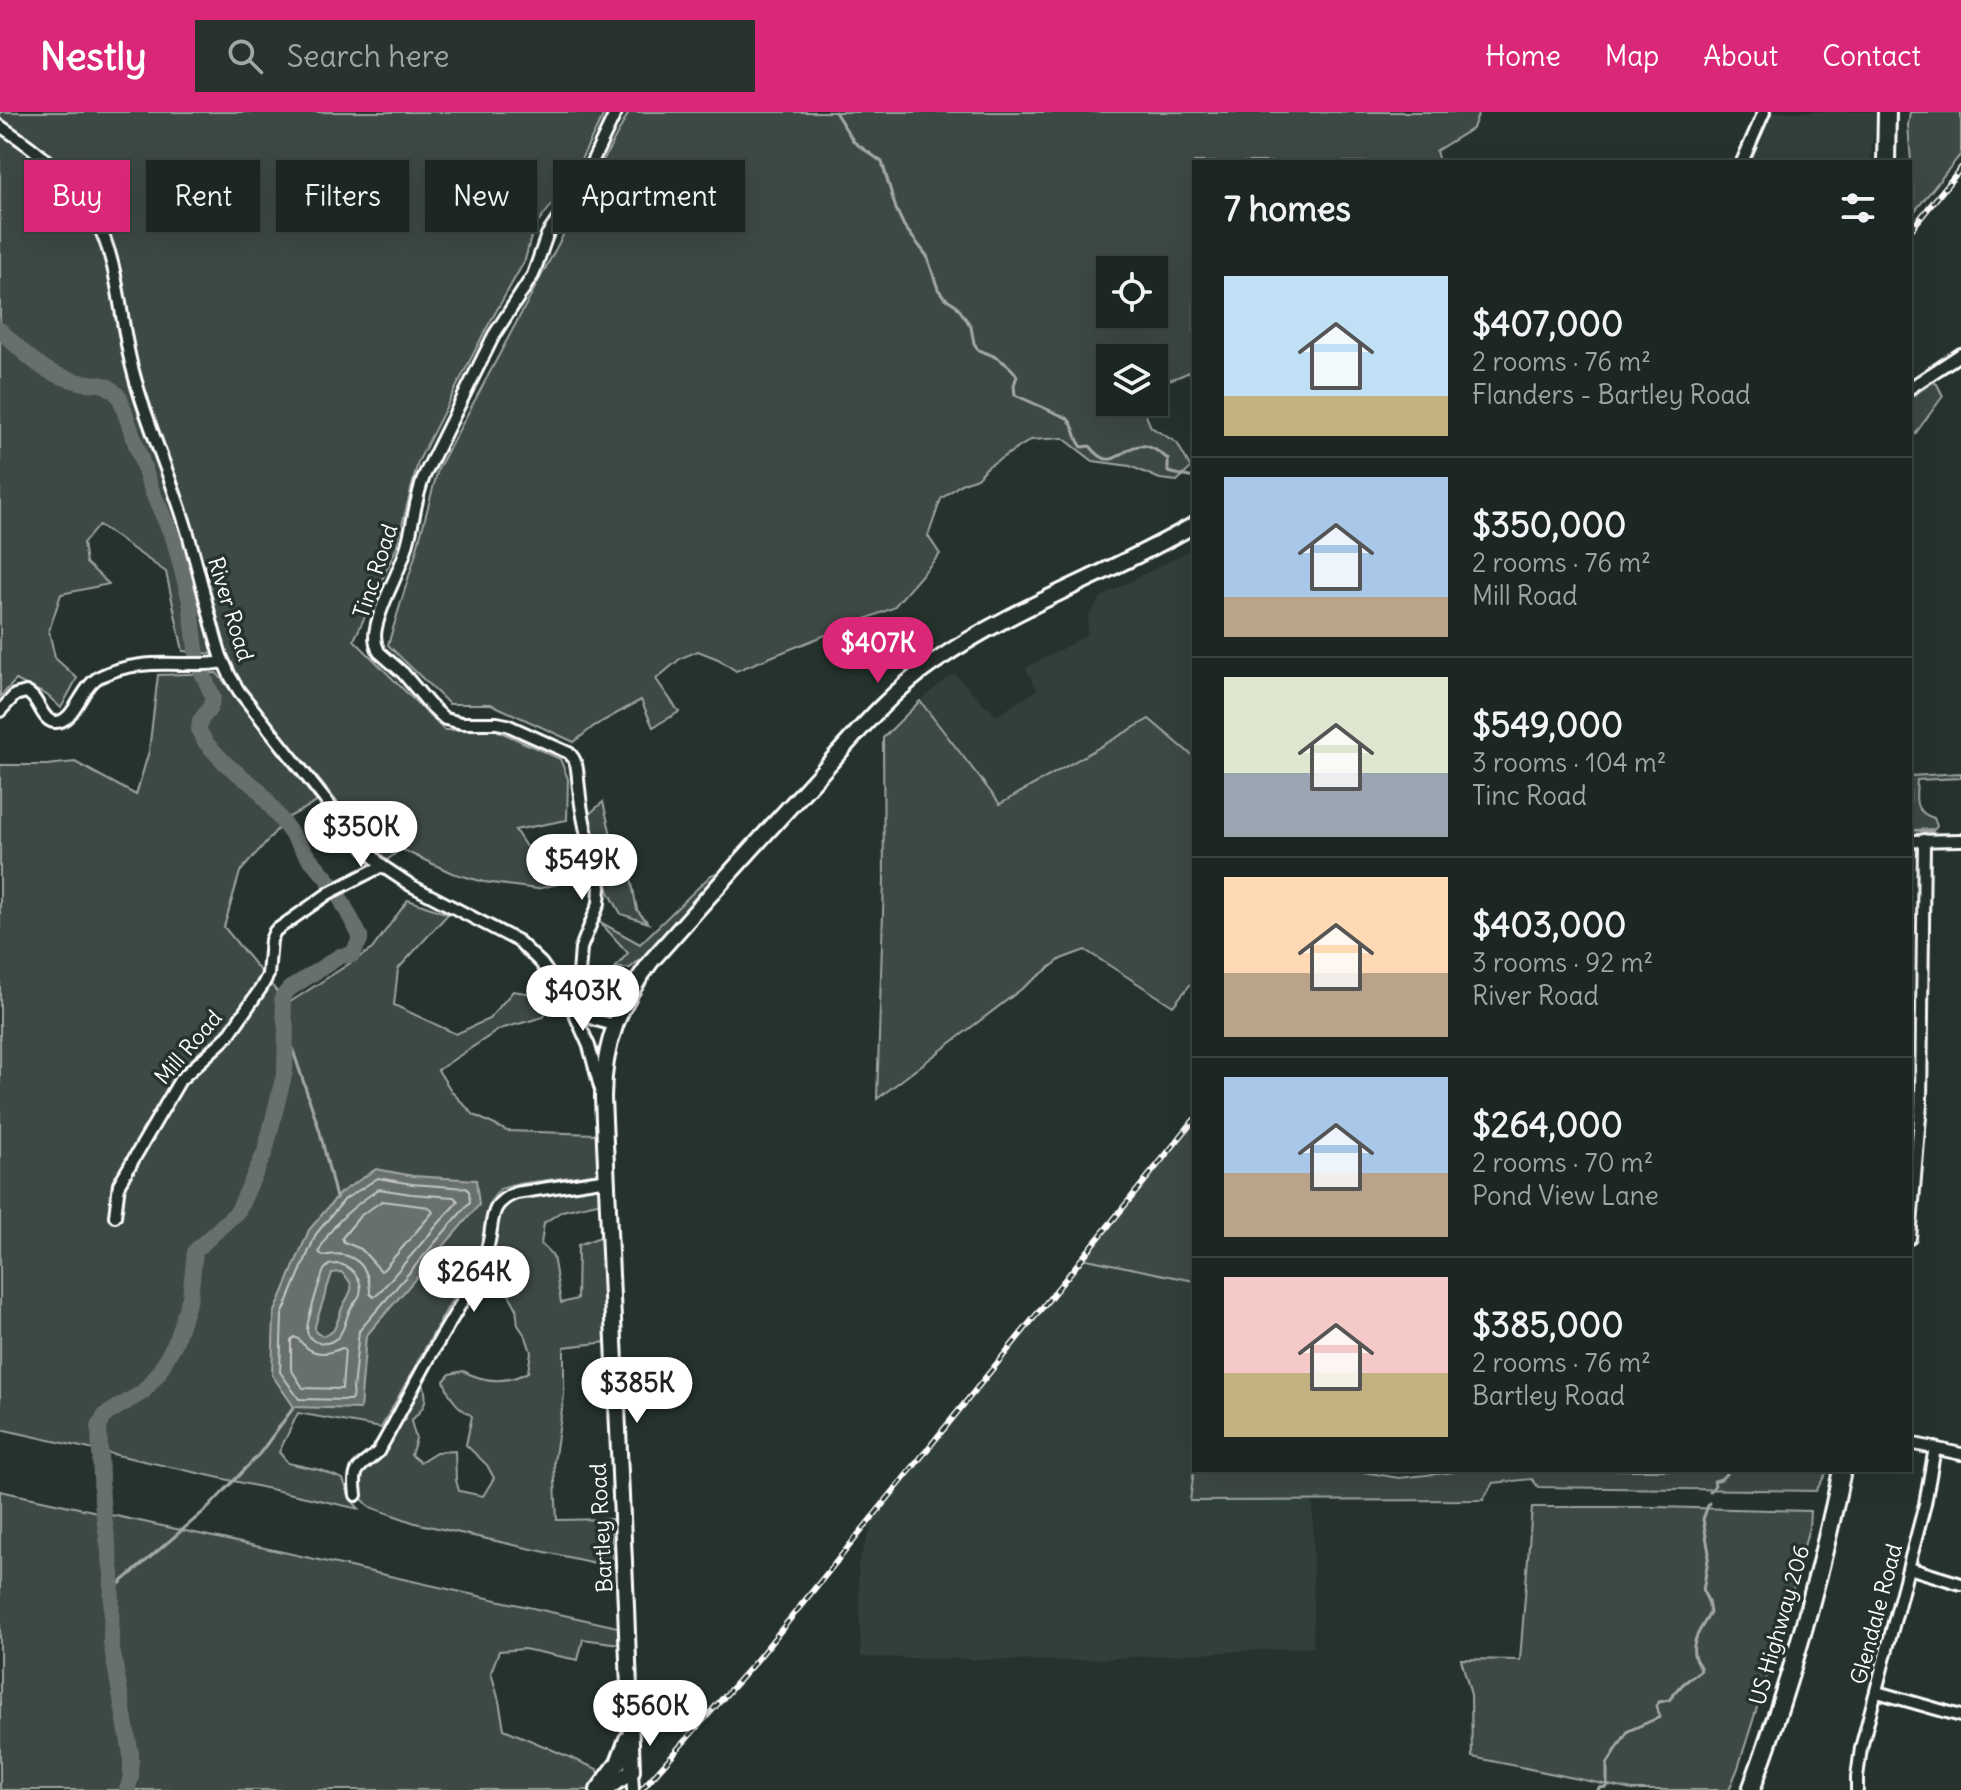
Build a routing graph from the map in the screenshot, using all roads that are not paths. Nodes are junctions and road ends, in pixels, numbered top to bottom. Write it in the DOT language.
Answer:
graph roads {
  1 [pos="616,112"];
  2 [pos="1764,112"];
  3 [pos="1887,112"];
  4 [pos="0,126"];
  5 [pos="1884,159"];
  6 [pos="1743,160"];
  7 [pos="1961,354"];
  8 [pos="1912,387"];
  9 [pos="1192,526"];
  10 [pos="223,662"];
  11 [pos="0,711"];
  12 [pos="1924,840"];
  13 [pos="1961,840"];
  14 [pos="1912,841"];
  15 [pos="382,866"];
  16 [pos="572,1006"];
  17 [pos="614,1025"];
  18 [pos="603,1098"];
  19 [pos="608,1179"];
  20 [pos="1912,1214"];
  21 [pos="115,1216"];
  22 [pos="1912,1443"];
  23 [pos="1935,1448"];
  24 [pos="1961,1454"];
  25 [pos="1842,1472"];
  26 [pos="356,1495"];
  27 [pos="1909,1568"];
  28 [pos="1961,1584"];
  29 [pos="1877,1692"];
  30 [pos="1961,1716"];
  31 [pos="630,1727"];
  32 [pos="632,1771"];
  33 [pos="598,1790"];
  34 [pos="606,1790"];
  35 [pos="633,1790"];
  36 [pos="1751,1790"];
  37 [pos="1857,1790"];
  1 -- 16 [label="street, Tinc Road"];
  2 -- 6 [label="street"];
  3 -- 5 [label="highway"];
  4 -- 10 [label="street, River Road"];
  7 -- 8 [label="street"];
  9 -- 17 [label="main road, Bartley Road"];
  10 -- 11 [label="street"];
  10 -- 15 [label="street, River Road"];
  12 -- 13 [label="street"];
  12 -- 14 [label="street"];
  12 -- 20 [label="street"];
  15 -- 16 [label="street, River Road"];
  15 -- 21 [label="street, Mill Road"];
  16 -- 17 [label="street, River Road"];
  16 -- 18 [label="street, River Road"];
  17 -- 18 [label="main road, Bartley Road"];
  18 -- 19 [label="main road, Bartley Road"];
  19 -- 26 [label="street"];
  19 -- 31 [label="main road, Bartley Road"];
  22 -- 23 [label="street"];
  23 -- 24 [label="street"];
  23 -- 27 [label="street, Glendale Road"];
  25 -- 36 [label="highway, US Highway 206"];
  27 -- 28 [label="street"];
  27 -- 29 [label="street, Glendale Road"];
  29 -- 30 [label="street"];
  29 -- 37 [label="street, Glendale Road"];
  31 -- 32 [label="main road, Bartley Road"];
  31 -- 33 [label="main road"];
  32 -- 34 [label="main road"];
  32 -- 35 [label="street, Bartley Road"];
}
